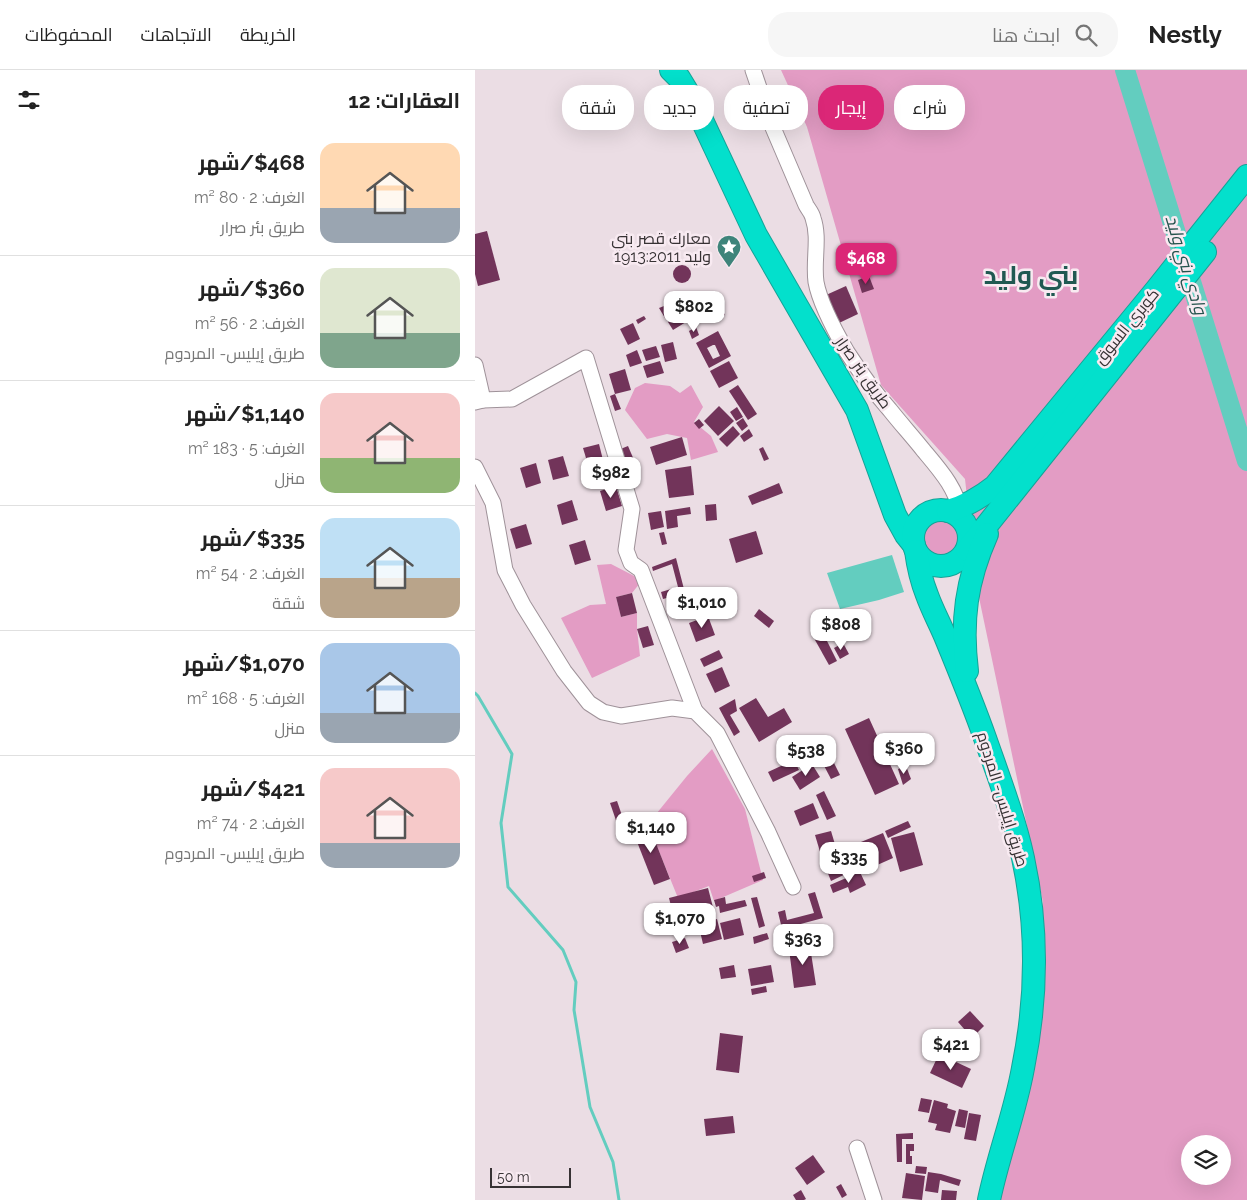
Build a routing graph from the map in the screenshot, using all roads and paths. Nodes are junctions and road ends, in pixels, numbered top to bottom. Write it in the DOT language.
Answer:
graph roads {
  1 [pos="671,70"];
  2 [pos="753,70"];
  3 [pos="1247,176"];
  4 [pos="1247,199"];
  5 [pos="475,365"];
  6 [pos="479,401"];
  7 [pos="475,467"];
  8 [pos="1010,480"];
  9 [pos="887,492"];
  10 [pos="1000,508"];
  11 [pos="949,512"];
  12 [pos="915,548"];
  13 [pos="961,556"];
  14 [pos="940,623"];
  15 [pos="969,695"];
  16 [pos="695,712"];
  17 [pos="793,887"];
  18 [pos="857,1148"];
  19 [pos="874,1200"];
  20 [pos="989,1200"];
  1 -- 9 [label="highway"];
  2 -- 11 [label="street, طريق بئر صرار"];
  3 -- 8 [label="highway, كوبري السوق"];
  4 -- 8 [label="highway, كوبري السوق"];
  5 -- 6 [label="street"];
  6 -- 16 [label="street"];
  7 -- 16 [label="street"];
  8 -- 10 [label="highway"];
  8 -- 11 [label="highway"];
  9 -- 11 [label="highway"];
  9 -- 12 [label="highway"];
  10 -- 13 [label="highway"];
  10 -- 15 [label="highway"];
  11 -- 12 [label="highway"];
  11 -- 13 [label="highway"];
  12 -- 13 [label="highway"];
  12 -- 14 [label="highway"];
  13 -- 14 [label="highway"];
  14 -- 15 [label="highway"];
  15 -- 20 [label="highway, طريق إيليس- المردوم"];
  16 -- 17 [label="street"];
  18 -- 19 [label="street"];
}
